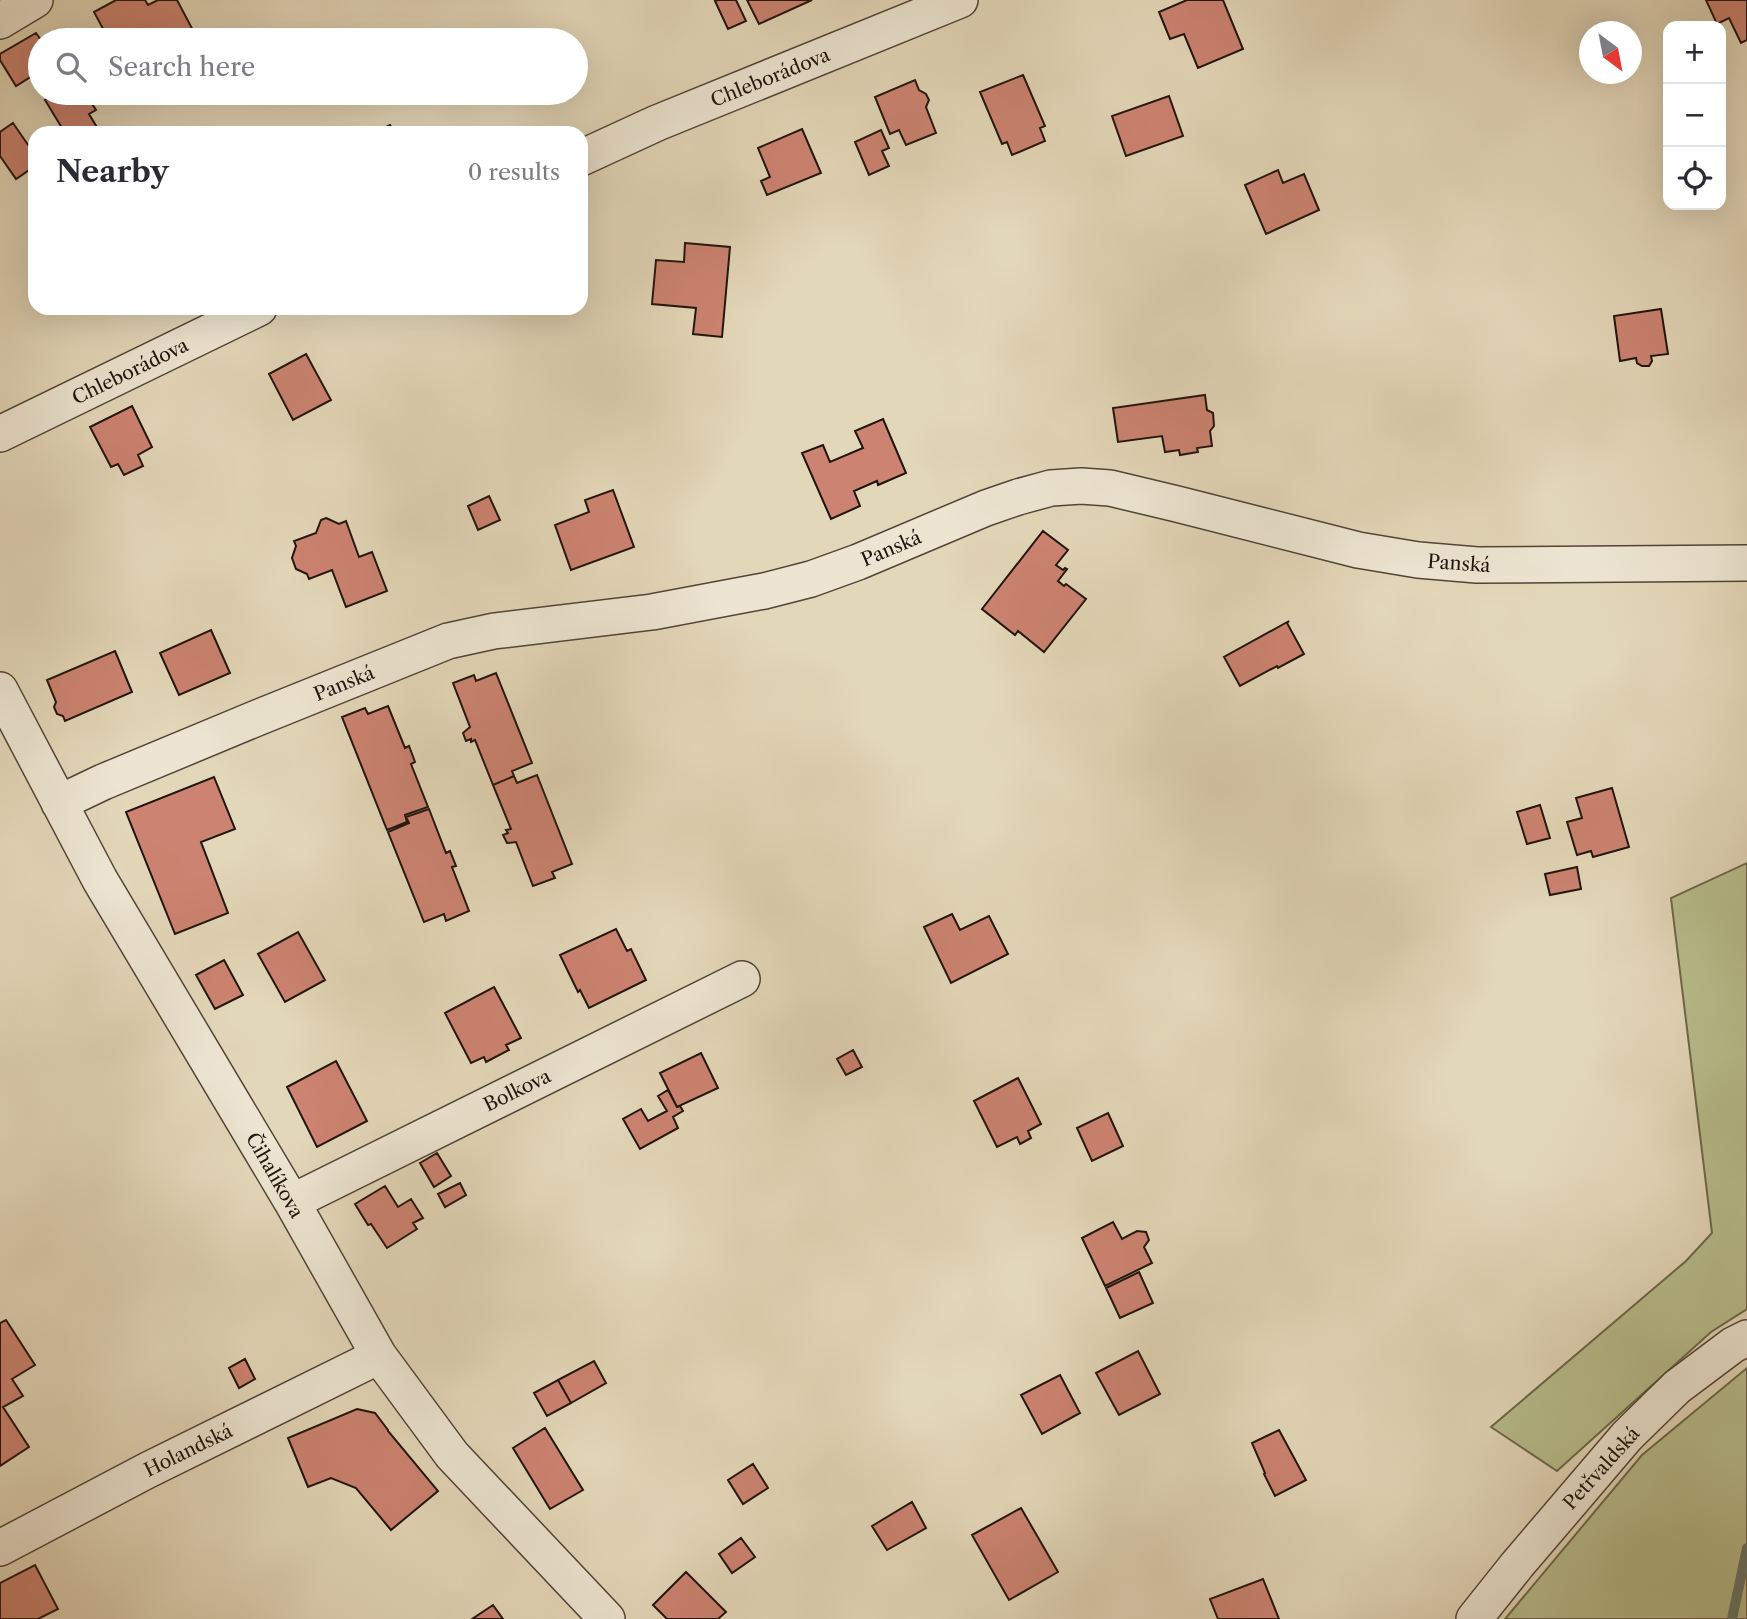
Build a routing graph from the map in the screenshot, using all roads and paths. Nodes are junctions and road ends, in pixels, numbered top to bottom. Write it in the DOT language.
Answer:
graph roads {
  1 [pos="35,0"];
  2 [pos="960,0"];
  3 [pos="0,21"];
  4 [pos="588,155"];
  5 [pos="245,315"];
  6 [pos="0,434"];
  7 [pos="1747,563"];
  8 [pos="0,690"];
  9 [pos="59,803"];
  10 [pos="742,979"];
  11 [pos="292,1202"];
  12 [pos="1747,1338"];
  13 [pos="379,1356"];
  14 [pos="0,1548"];
  15 [pos="607,1619"];
  16 [pos="1474,1619"];
  1 -- 3 [label="street"];
  2 -- 4 [label="street, Chleborádova"];
  5 -- 6 [label="street, Chleborádova"];
  7 -- 9 [label="street, Panská"];
  8 -- 9 [label="street, Čihalíkova"];
  9 -- 11 [label="street, Čihalíkova"];
  10 -- 11 [label="street, Bolkova"];
  11 -- 13 [label="street, Čihalíkova"];
  12 -- 16 [label="street, Petřvaldská"];
  13 -- 14 [label="street, Holandská"];
  13 -- 15 [label="street, Čihalíkova"];
}
